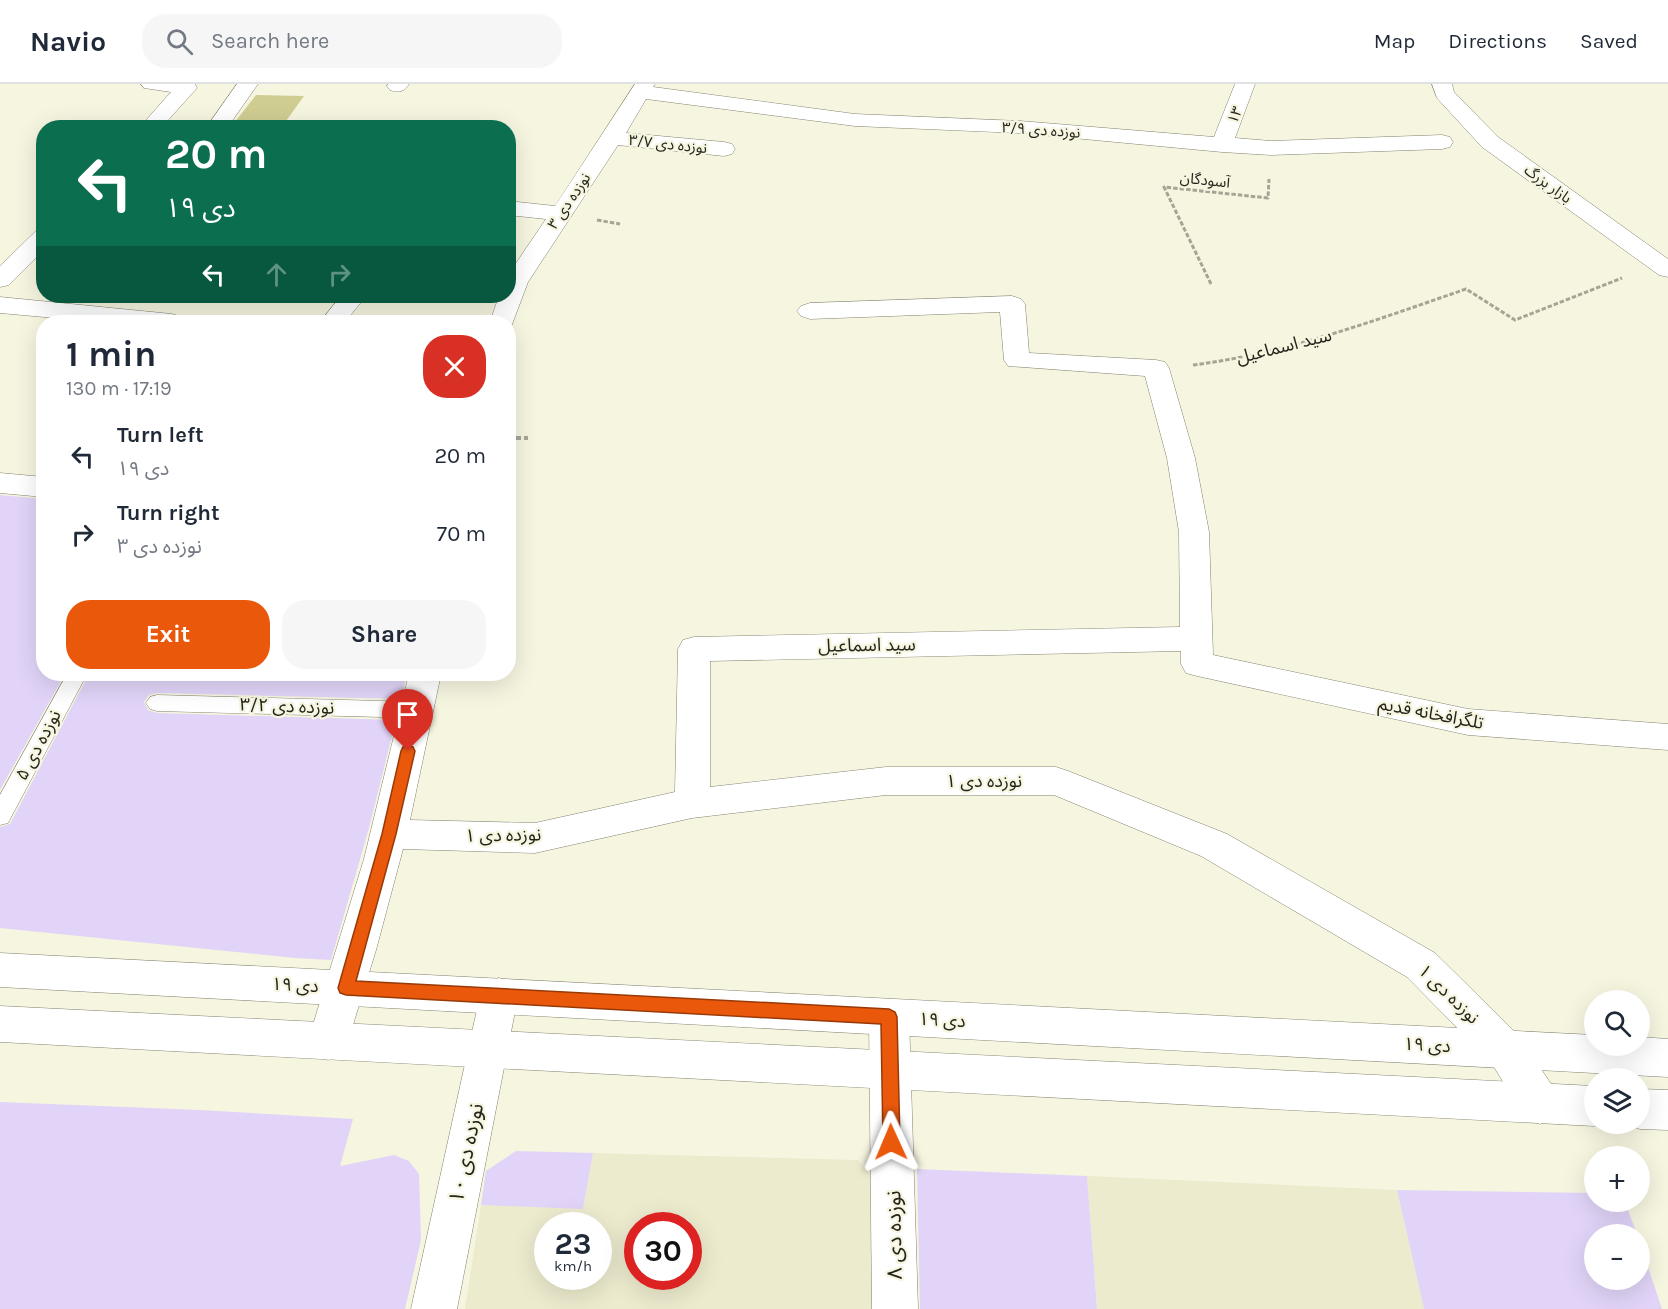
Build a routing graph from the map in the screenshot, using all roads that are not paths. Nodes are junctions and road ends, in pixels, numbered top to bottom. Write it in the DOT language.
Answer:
graph roads {
  1 [pos="151,84"];
  2 [pos="248,84"];
  3 [pos="1245,84"];
  4 [pos="1442,84"];
  5 [pos="644,88"];
  6 [pos="157,120"];
  7 [pos="222,120"];
  8 [pos="612,138"];
  9 [pos="1442,142"];
  10 [pos="1222,145"];
  11 [pos="724,150"];
  12 [pos="516,208"];
  13 [pos="560,214"];
  14 [pos="36,244"];
  15 [pos="1664,267"];
  16 [pos="0,280"];
  17 [pos="516,282"];
  18 [pos="348,303"];
  19 [pos="0,305"];
  20 [pos="810,311"];
  21 [pos="101,315"];
  22 [pos="338,315"];
  23 [pos="0,483"];
  24 [pos="36,486"];
  25 [pos="1196,651"];
  26 [pos="72,681"];
  27 [pos="424,681"];
  28 [pos="157,703"];
  29 [pos="418,710"];
  30 [pos="1668,737"];
  31 [pos="692,803"];
  32 [pos="0,816"];
  33 [pos="389,834"];
  34 [pos="0,970"];
  35 [pos="346,988"];
  36 [pos="499,996"];
  37 [pos="889,1017"];
  38 [pos="0,1024"];
  39 [pos="328,1041"];
  40 [pos="488,1049"];
  41 [pos="1505,1049"];
  42 [pos="1668,1058"];
  43 [pos="890,1071"];
  44 [pos="1540,1104"];
  45 [pos="1584,1106"];
  46 [pos="1650,1109"];
  47 [pos="1668,1110"];
  48 [pos="434,1309"];
  49 [pos="895,1309"];
  1 -- 6 [label="street"];
  2 -- 7 [label="street"];
  3 -- 10 [label="street, ۱۳"];
  4 -- 15 [label="street, بازار بزرگ"];
  5 -- 8 [label="street, نوزده دی ۳"];
  5 -- 10 [label="street, نوزده دی ۳/۹"];
  8 -- 11 [label="street, نوزده دی ۳/۷"];
  8 -- 13 [label="street, نوزده دی ۳"];
  9 -- 10 [label="street, نوزده دی ۳/۹"];
  12 -- 13 [label="street"];
  13 -- 17 [label="street, نوزده دی ۳"];
  14 -- 16 [label="street"];
  18 -- 22 [label="street"];
  19 -- 21 [label="street"];
  20 -- 25 [label="street"];
  23 -- 24 [label="street"];
  25 -- 30 [label="street, تلگرافخانه قدیم"];
  25 -- 31 [label="street, سید اسماعیل"];
  26 -- 32 [label="lane, نوزده دی ۵"];
  27 -- 29 [label="street"];
  28 -- 29 [label="lane, نوزده دی ۳/۲"];
  29 -- 33 [label="street"];
  31 -- 33 [label="street, نوزده دی ۱"];
  31 -- 41 [label="street, نوزده دی ۱"];
  33 -- 35 [label="street"];
  34 -- 35 [label="street, ۱۹ دی"];
  35 -- 36 [label="street, ۱۹ دی"];
  35 -- 39 [label="street"];
  36 -- 37 [label="street, ۱۹ دی"];
  36 -- 40 [label="street, نوزده دی ۱۰"];
  37 -- 41 [label="street, ۱۹ دی"];
  37 -- 43 [label="street, نوزده دی ۸"];
  38 -- 39 [label="street"];
  39 -- 40 [label="street"];
  40 -- 43 [label="street"];
  40 -- 48 [label="street, نوزده دی ۱۰"];
  41 -- 42 [label="street, ۱۹ دی"];
  41 -- 44 [label="street, نوزده دی ۱"];
  43 -- 44 [label="street"];
  43 -- 49 [label="street, نوزده دی ۸"];
  44 -- 45 [label="street"];
  46 -- 47 [label="street"];
}
